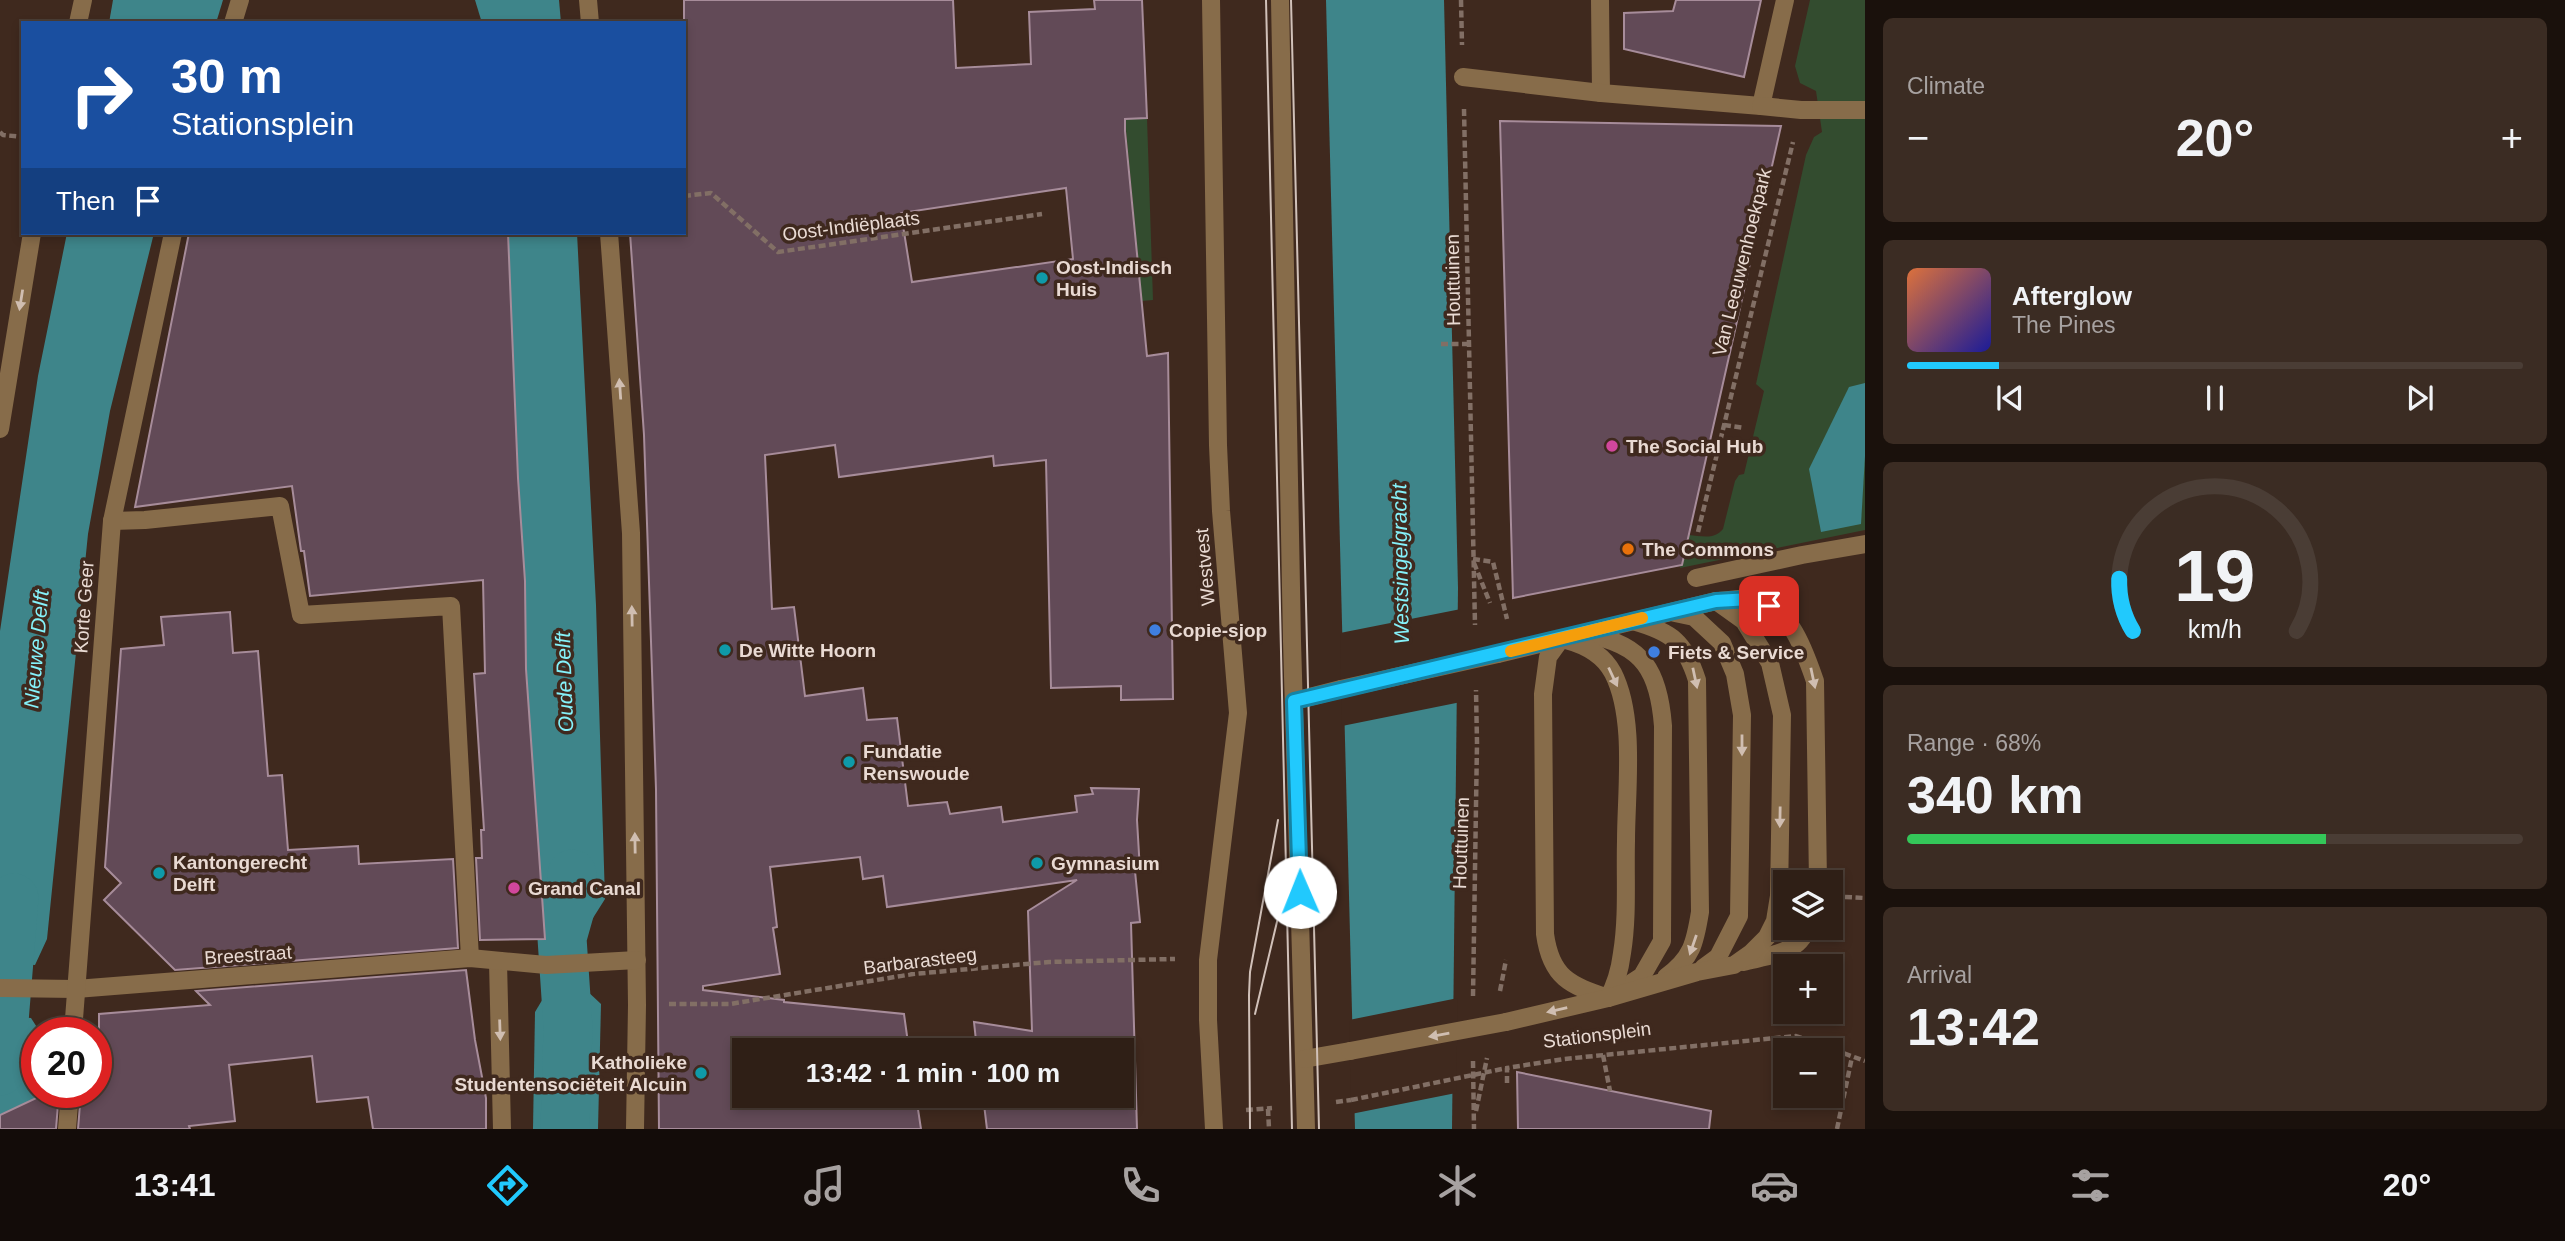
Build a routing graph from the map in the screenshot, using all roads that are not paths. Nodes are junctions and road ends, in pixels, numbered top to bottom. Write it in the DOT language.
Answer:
graph roads {
  1 [pos="83,0"];
  2 [pos="240,0"];
  3 [pos="588,0"];
  4 [pos="1210,0"];
  5 [pos="1280,0"];
  6 [pos="1600,0"];
  7 [pos="1785,0"];
  8 [pos="78,21"];
  9 [pos="234,21"];
  10 [pos="590,21"];
  11 [pos="1463,77"];
  12 [pos="1601,93"];
  13 [pos="1761,106"];
  14 [pos="1865,110"];
  15 [pos="32,235"];
  16 [pos="173,235"];
  17 [pos="609,235"];
  18 [pos="0,429"];
  19 [pos="112,521"];
  20 [pos="1865,544"];
  21 [pos="1696,578"];
  22 [pos="1716,601"];
  23 [pos="1672,612"];
  24 [pos="1632,621"];
  25 [pos="1561,639"];
  26 [pos="1294,701"];
  27 [pos="1818,870"];
  28 [pos="1799,940"];
  29 [pos="470,958"];
  30 [pos="637,960"];
  31 [pos="498,962"];
  32 [pos="1734,965"];
  33 [pos="1697,972"];
  34 [pos="1661,982"];
  35 [pos="0,988"];
  36 [pos="76,989"];
  37 [pos="1608,998"];
  38 [pos="74,1017"];
  39 [pos="1304,1059"];
  40 [pos="68,1108"];
  41 [pos="67,1129"];
  42 [pos="502,1129"];
  43 [pos="635,1129"];
  44 [pos="1214,1129"];
  45 [pos="1306,1129"];
  1 -- 8 [label="street"];
  2 -- 9 [label="street"];
  3 -- 10 [label="street"];
  4 -- 44 [label="street, Westvest"];
  5 -- 26 [label="street"];
  6 -- 12 [label="street"];
  7 -- 13 [label="street"];
  11 -- 12 [label="street"];
  12 -- 13 [label="street"];
  13 -- 14 [label="street"];
  15 -- 18 [label="street, one-way"];
  16 -- 19 [label="street, Korte Geer"];
  30 -- 17 [label="street, one-way"];
  19 -- 29 [label="street"];
  19 -- 36 [label="street, Korte Geer"];
  20 -- 21 [label="street"];
  22 -- 23 [label="street, Stationsplein"];
  22 -- 27 [label="street, Stationsplein, one-way"];
  22 -- 32 [label="street, Stationsplein, one-way"];
  23 -- 24 [label="street, Stationsplein"];
  23 -- 33 [label="street, Stationsplein, one-way"];
  24 -- 25 [label="street, Stationsplein"];
  24 -- 34 [label="street, Stationsplein, one-way"];
  25 -- 26 [label="street, Stationsplein, bridge"];
  25 -- 37 [label="street, Stationsplein, one-way"];
  25 -- 37 [label="street, Stationsplein"];
  25 -- 37 [label="street, Stationsplein"];
  26 -- 39 [label="street"];
  28 -- 32 [label="street, Stationsplein"];
  29 -- 31 [label="street, Breestraat"];
  29 -- 36 [label="street, Breestraat"];
  30 -- 31 [label="street"];
  30 -- 43 [label="street"];
  31 -- 42 [label="street, one-way"];
  32 -- 33 [label="street, Stationsplein"];
  33 -- 34 [label="street, Stationsplein"];
  34 -- 37 [label="street, Stationsplein"];
  35 -- 36 [label="street, Breestraat"];
  36 -- 38 [label="street, Korte Geer"];
  37 -- 39 [label="street, Stationsplein, one-way, bridge"];
  39 -- 45 [label="street"];
  40 -- 41 [label="street"];
}
